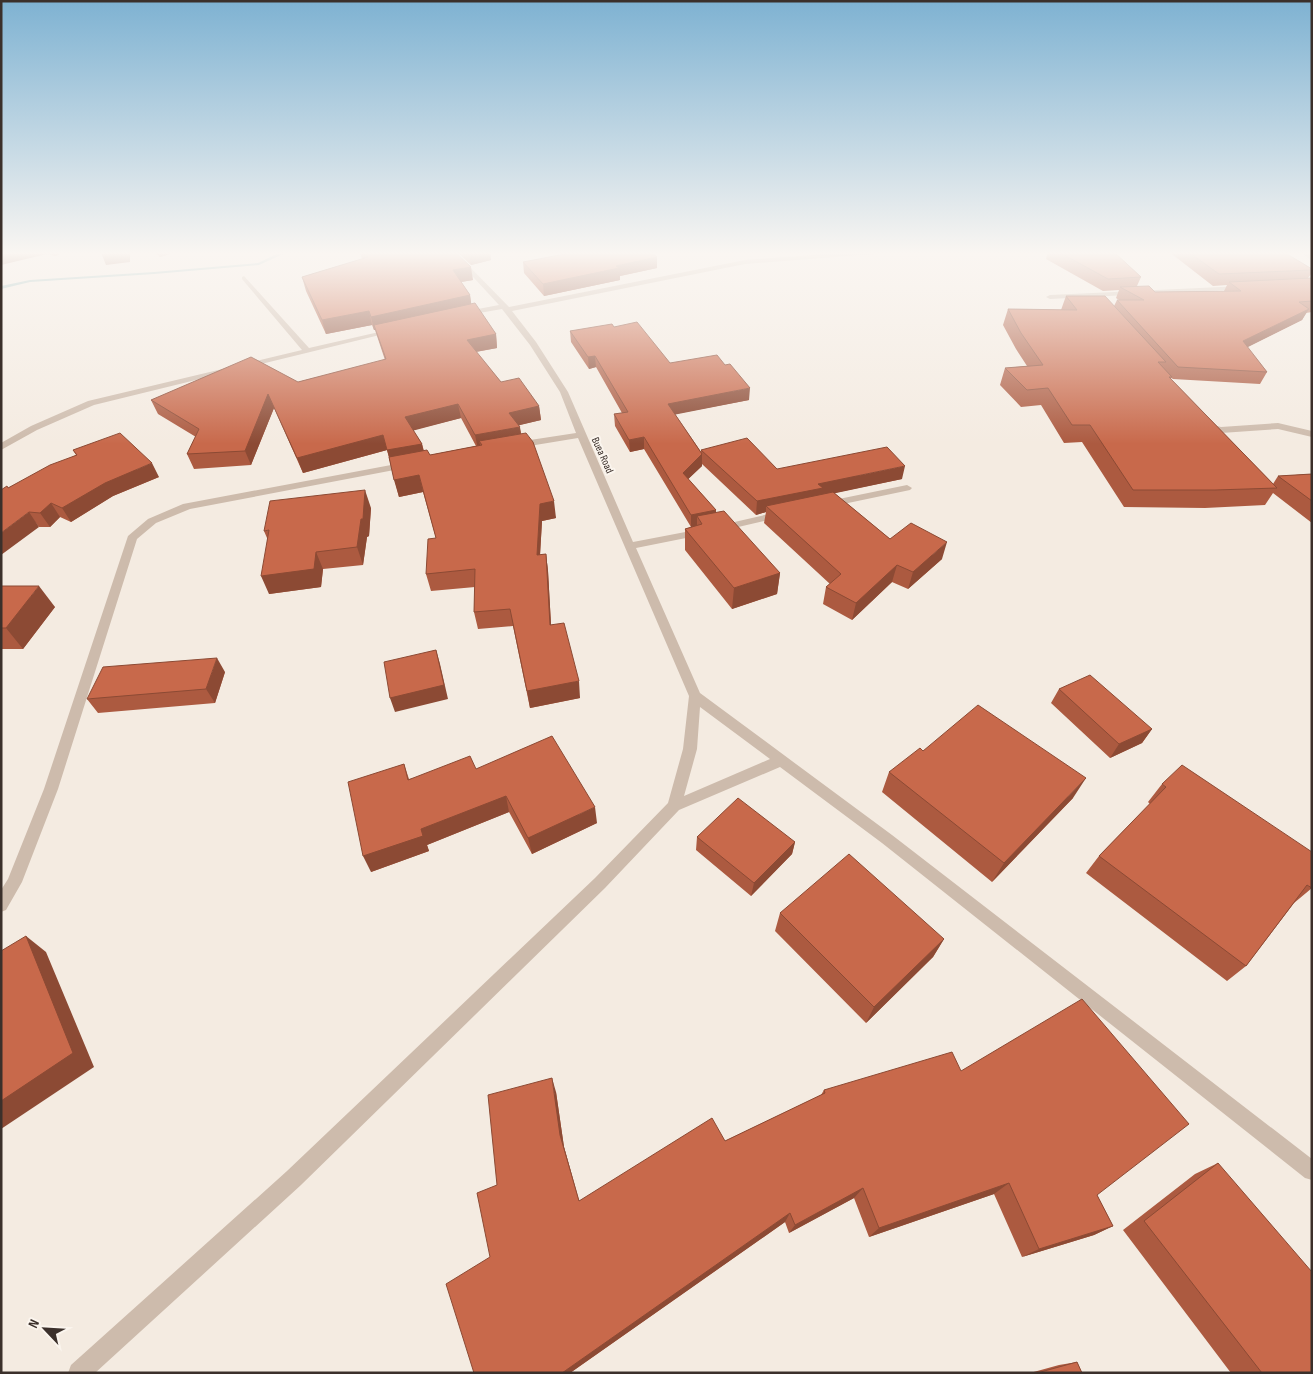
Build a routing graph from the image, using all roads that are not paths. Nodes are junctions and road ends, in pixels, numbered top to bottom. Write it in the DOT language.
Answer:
graph roads {
  1 [pos="276,315"];
  2 [pos="462,315"];
  3 [pos="511,315"];
  4 [pos="457,316"];
  5 [pos="400,329"];
  6 [pos="306,350"];
  7 [pos="1201,419"];
  8 [pos="1312,434"];
  9 [pos="581,435"];
  10 [pos="1,447"];
  11 [pos="507,447"];
  12 [pos="421,463"];
  13 [pos="906,488"];
  14 [pos="820,506"];
  15 [pos="792,512"];
  16 [pos="630,546"];
  17 [pos="695,696"];
  18 [pos="783,760"];
  19 [pos="674,806"];
  20 [pos="1,905"];
  21 [pos="1312,1171"];
  22 [pos="79,1373"];
  1 -- 6 [label="street"];
  2 -- 4 [label="street"];
  3 -- 9 [label="street, Buea Road"];
  5 -- 6 [label="street"];
  6 -- 10 [label="street"];
  7 -- 8 [label="street"];
  9 -- 11 [label="street"];
  9 -- 16 [label="street, Buea Road"];
  12 -- 20 [label="street"];
  13 -- 14 [label="street"];
  15 -- 16 [label="street"];
  16 -- 17 [label="street, Buea Road"];
  17 -- 18 [label="street"];
  17 -- 19 [label="street"];
  18 -- 19 [label="street"];
  18 -- 21 [label="street"];
  19 -- 22 [label="street"];
}
